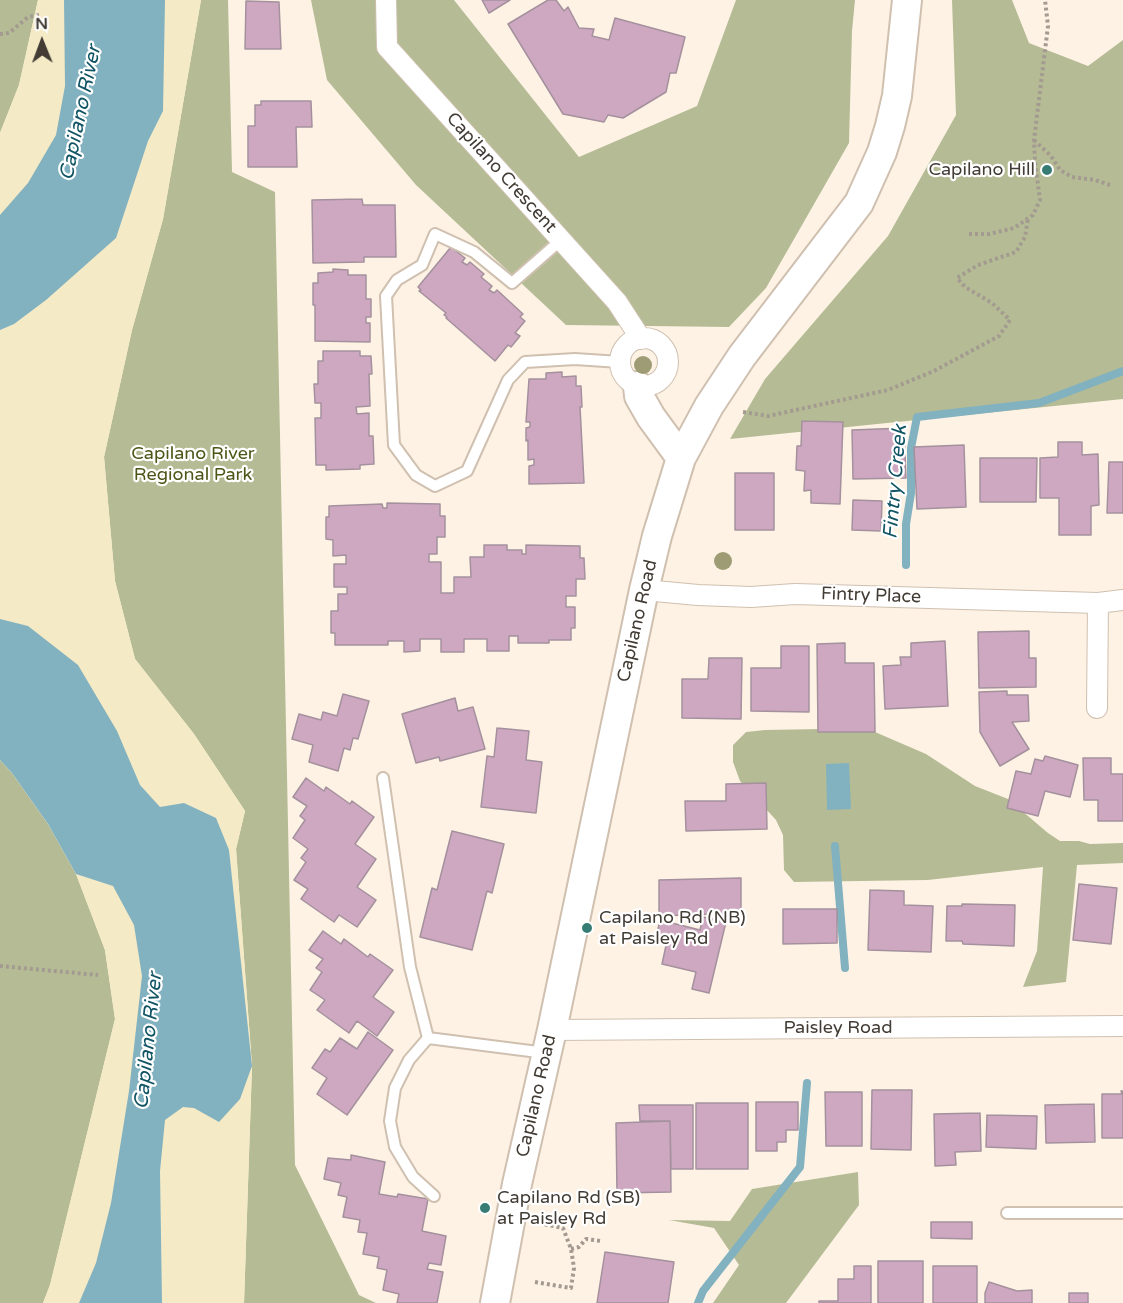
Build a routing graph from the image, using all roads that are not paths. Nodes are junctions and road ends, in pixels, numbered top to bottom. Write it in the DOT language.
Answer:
graph roads {
  1 [pos="386,0"];
  2 [pos="907,0"];
  3 [pos="561,240"];
  4 [pos="641,339"];
  5 [pos="620,362"];
  6 [pos="638,386"];
  7 [pos="681,458"];
  8 [pos="644,590"];
  9 [pos="1123,600"];
  10 [pos="1098,603"];
  11 [pos="1097,708"];
  12 [pos="383,778"];
  13 [pos="1123,1026"];
  14 [pos="428,1038"];
  15 [pos="550,1041"];
  16 [pos="434,1196"];
  17 [pos="1007,1213"];
  18 [pos="1123,1213"];
  19 [pos="496,1301"];
  1 -- 3 [label="street, Capilano Crescent"];
  2 -- 7 [label="main road, Capilano Road"];
  3 -- 4 [label="street, Capilano Crescent"];
  3 -- 5 [label="lane"];
  4 -- 5 [label="street"];
  4 -- 6 [label="street, Capilano Crescent"];
  5 -- 6 [label="street"];
  6 -- 7 [label="main road"];
  7 -- 8 [label="main road, Capilano Road"];
  8 -- 10 [label="street, Fintry Place"];
  8 -- 15 [label="main road, Capilano Road"];
  9 -- 10 [label="street, Fintry Place"];
  10 -- 11 [label="street"];
  12 -- 14 [label="lane"];
  13 -- 15 [label="street, Paisley Road"];
  14 -- 15 [label="lane"];
  14 -- 16 [label="lane"];
  15 -- 19 [label="main road, Capilano Road"];
  17 -- 18 [label="lane"];
}
